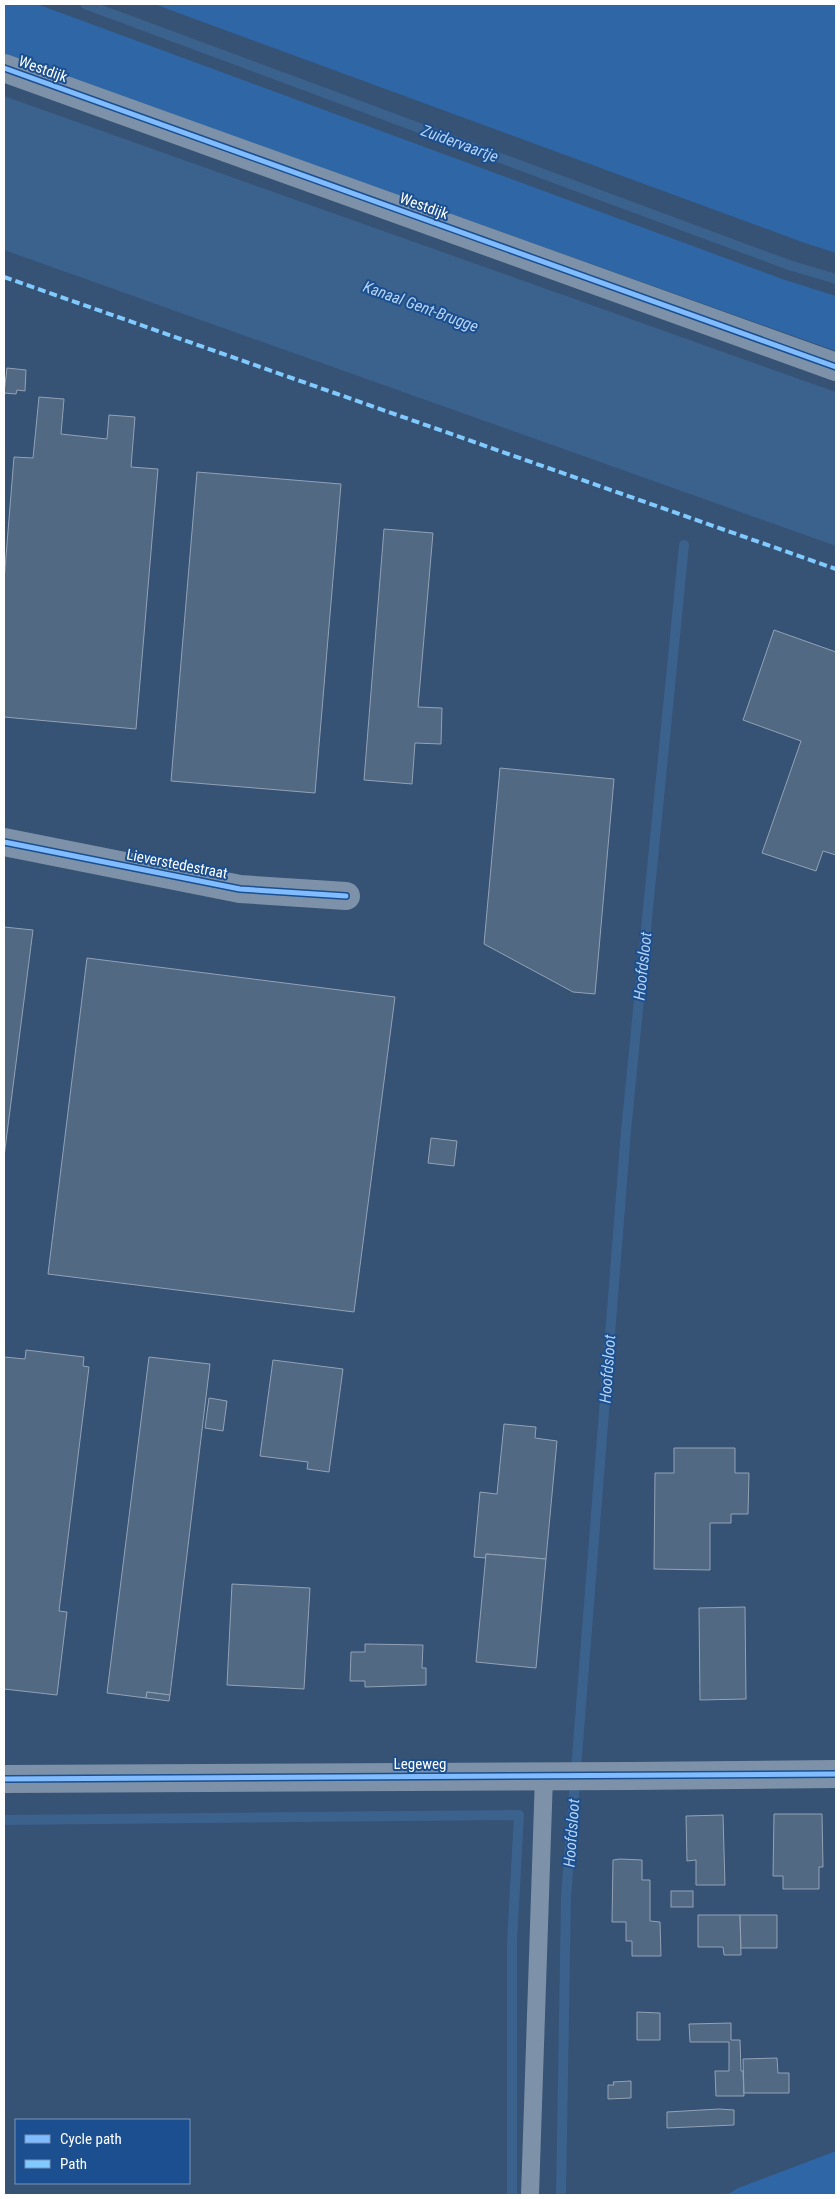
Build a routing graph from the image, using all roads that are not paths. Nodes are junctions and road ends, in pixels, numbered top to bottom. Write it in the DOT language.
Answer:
graph roads {
  1 [pos="4,68"];
  2 [pos="836,366"];
  3 [pos="4,842"];
  4 [pos="346,896"];
  5 [pos="836,1774"];
  6 [pos="544,1776"];
  7 [pos="4,1780"];
  8 [pos="530,2195"];
  1 -- 2 [label="street, Westdijk"];
  3 -- 4 [label="street, Lieverstedestraat"];
  5 -- 6 [label="street, Legeweg"];
  6 -- 7 [label="street, Legeweg"];
  6 -- 8 [label="lane"];
}
